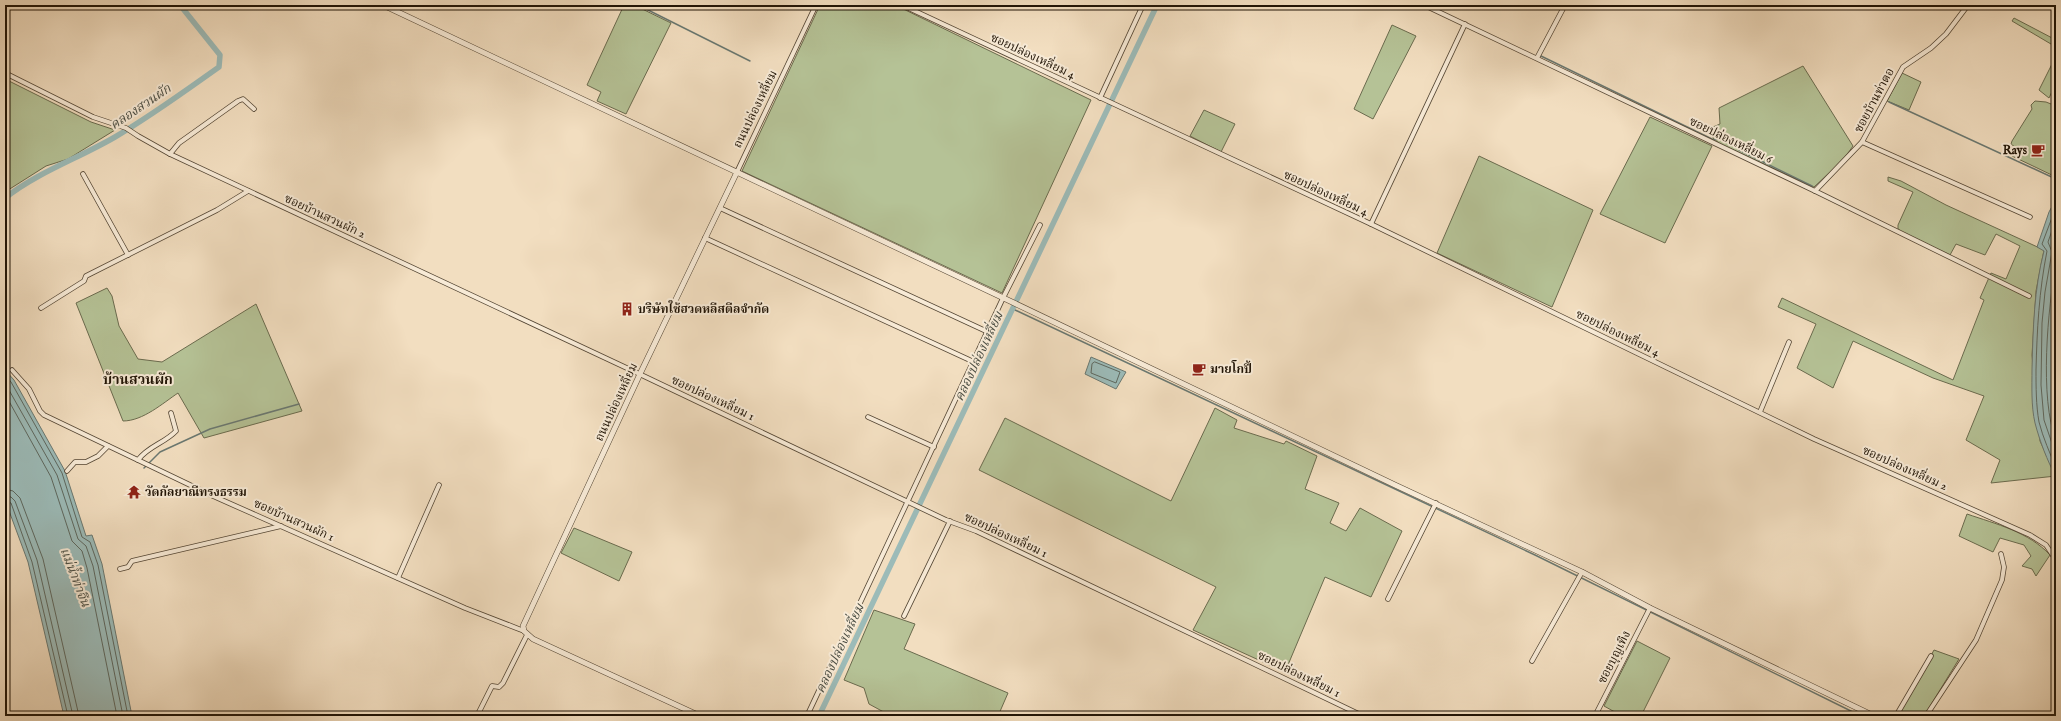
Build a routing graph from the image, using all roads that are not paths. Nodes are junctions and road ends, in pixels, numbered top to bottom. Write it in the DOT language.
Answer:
graph roads {
  1 [pos="383,5"];
  2 [pos="816,5"];
  3 [pos="902,5"];
  4 [pos="1143,5"];
  5 [pos="1424,5"];
  6 [pos="1565,5"];
  7 [pos="1968,5"];
  8 [pos="1465,24"];
  9 [pos="1537,58"];
  10 [pos="5,73"];
  11 [pos="1100,98"];
  12 [pos="254,109"];
  13 [pos="1862,142"];
  14 [pos="170,154"];
  15 [pos="737,172"];
  16 [pos="83,174"];
  17 [pos="248,191"];
  18 [pos="1816,191"];
  19 [pos="720,208"];
  20 [pos="2030,217"];
  21 [pos="1371,224"];
  22 [pos="1040,225"];
  23 [pos="705,238"];
  24 [pos="128,255"];
  25 [pos="2029,296"];
  26 [pos="1003,298"];
  27 [pos="41,308"];
  28 [pos="988,332"];
  29 [pos="1789,342"];
  30 [pos="974,362"];
  31 [pos="12,370"];
  32 [pos="640,374"];
  33 [pos="1740,403"];
  34 [pos="1760,412"];
  35 [pos="171,413"];
  36 [pos="868,417"];
  37 [pos="108,446"];
  38 [pos="934,447"];
  39 [pos="139,461"];
  40 [pos="67,471"];
  41 [pos="439,485"];
  42 [pos="908,502"];
  43 [pos="1434,507"];
  44 [pos="950,521"];
  45 [pos="281,526"];
  46 [pos="2001,554"];
  47 [pos="2056,560"];
  48 [pos="120,569"];
  49 [pos="1582,572"];
  50 [pos="398,578"];
  51 [pos="1388,599"];
  52 [pos="1650,608"];
  53 [pos="904,616"];
  54 [pos="526,633"];
  55 [pos="1931,656"];
  56 [pos="1532,661"];
  57 [pos="477,716"];
  58 [pos="700,716"];
  59 [pos="807,716"];
  60 [pos="1363,716"];
  61 [pos="1595,716"];
  62 [pos="1874,716"];
  63 [pos="1896,716"];
  64 [pos="1926,716"];
  1 -- 15 [label="street"];
  2 -- 15 [label="street, ถนนปล่องเหลี่ยม"];
  3 -- 11 [label="street, ซอยปล่องเหลี่ยม 4"];
  4 -- 11 [label="street"];
  5 -- 8 [label="street, ซอยปล่องเหลี่ยม 6"];
  6 -- 9 [label="street"];
  7 -- 13 [label="street, ซอยบ้านท่าตอ"];
  8 -- 9 [label="street, ซอยปล่องเหลี่ยม 6"];
  8 -- 21 [label="street"];
  9 -- 18 [label="street, ซอยปล่องเหลี่ยม 6"];
  10 -- 14 [label="street, ซอยบ้านสวนผัก 2"];
  11 -- 21 [label="street, ซอยปล่องเหลี่ยม 4"];
  12 -- 14 [label="street"];
  13 -- 18 [label="street, ซอยบ้านท่าตอ"];
  13 -- 20 [label="street"];
  14 -- 17 [label="street, ซอยบ้านสวนผัก 2"];
  15 -- 19 [label="street, ถนนปล่องเหลี่ยม"];
  15 -- 26 [label="street"];
  16 -- 24 [label="street"];
  17 -- 24 [label="street"];
  17 -- 32 [label="street, ซอยบ้านสวนผัก 2"];
  18 -- 25 [label="street, ซอยปล่องเหลี่ยม 6"];
  19 -- 23 [label="street, ถนนปล่องเหลี่ยม"];
  19 -- 28 [label="street"];
  21 -- 33 [label="street, ซอยปล่องเหลี่ยม 4"];
  22 -- 26 [label="street"];
  23 -- 30 [label="street"];
  23 -- 32 [label="street, ถนนปล่องเหลี่ยม"];
  24 -- 27 [label="street"];
  26 -- 28 [label="street"];
  26 -- 43 [label="street"];
  28 -- 30 [label="street"];
  29 -- 34 [label="street"];
  30 -- 38 [label="street"];
  31 -- 37 [label="street, ซอยบ้านสวนผัก 1"];
  32 -- 42 [label="street, ซอยปล่องเหลี่ยม 1"];
  32 -- 54 [label="street, ถนนปล่องเหลี่ยม"];
  33 -- 34 [label="street, ซอยปล่องเหลี่ยม 2"];
  34 -- 47 [label="street, ซอยปล่องเหลี่ยม 2"];
  35 -- 39 [label="street"];
  36 -- 38 [label="street"];
  37 -- 39 [label="street, ซอยบ้านสวนผัก 1"];
  37 -- 40 [label="street"];
  38 -- 42 [label="street"];
  39 -- 45 [label="street, ซอยบ้านสวนผัก 1"];
  41 -- 50 [label="street"];
  42 -- 44 [label="street, ซอยปล่องเหลี่ยม 1"];
  42 -- 59 [label="street"];
  43 -- 49 [label="street"];
  43 -- 51 [label="street"];
  44 -- 53 [label="street"];
  44 -- 60 [label="street, ซอยปล่องเหลี่ยม 1"];
  45 -- 48 [label="street"];
  45 -- 50 [label="street, ซอยบ้านสวนผัก 1"];
  46 -- 64 [label="street"];
  49 -- 52 [label="street"];
  49 -- 56 [label="street"];
  50 -- 54 [label="street, ซอยบ้านสวนผัก 1"];
  52 -- 61 [label="street, ซอยบุญเทิง"];
  52 -- 62 [label="street"];
  54 -- 57 [label="street"];
  54 -- 58 [label="street"];
  55 -- 63 [label="street"];
}
